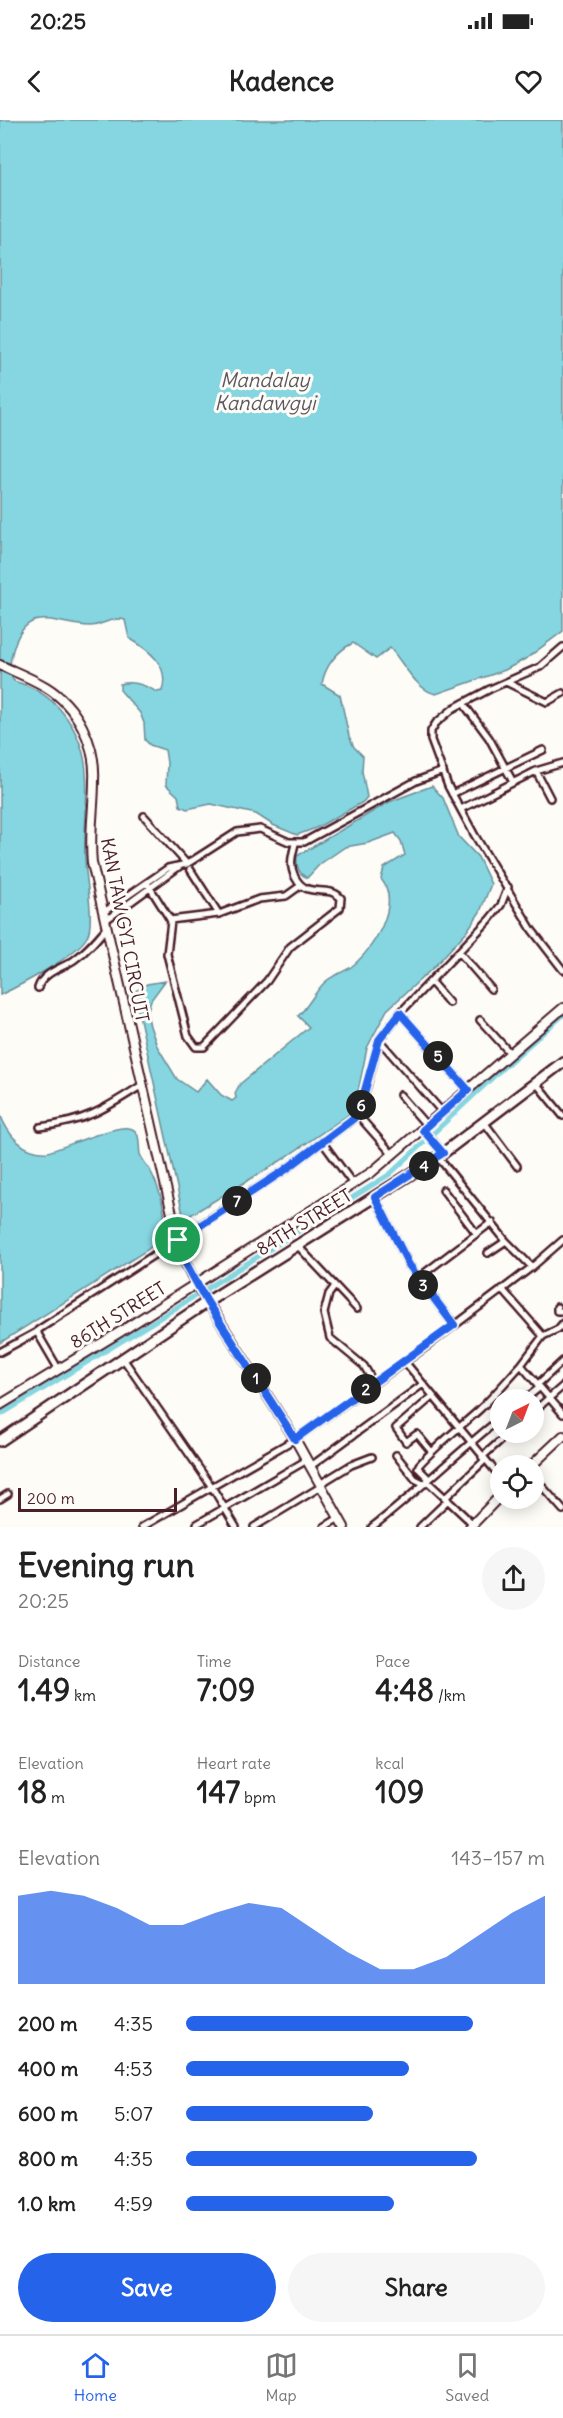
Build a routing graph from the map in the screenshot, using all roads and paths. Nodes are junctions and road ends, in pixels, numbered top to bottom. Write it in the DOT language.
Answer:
graph roads {
  1 [pos="563,646"];
  2 [pos="0,665"];
  3 [pos="506,682"];
  4 [pos="563,693"];
  5 [pos="463,702"];
  6 [pos="543,750"];
  7 [pos="563,763"];
  8 [pos="507,768"];
  9 [pos="443,771"];
  10 [pos="536,771"];
  11 [pos="513,782"];
  12 [pos="452,794"];
  13 [pos="550,798"];
  14 [pos="461,809"];
  15 [pos="144,816"];
  16 [pos="295,844"];
  17 [pos="180,866"];
  18 [pos="189,866"];
  19 [pos="147,883"];
  20 [pos="300,886"];
  21 [pos="507,887"];
  22 [pos="151,889"];
  23 [pos="219,914"];
  24 [pos="106,920"];
  25 [pos="170,920"];
  26 [pos="459,952"];
  27 [pos="563,970"];
  28 [pos="431,982"];
  29 [pos="38,988"];
  30 [pos="491,989"];
  31 [pos="449,1003"];
  32 [pos="563,1008"];
  33 [pos="400,1013"];
  34 [pos="480,1020"];
  35 [pos="379,1040"];
  36 [pos="510,1053"];
  37 [pos="563,1062"];
  38 [pos="536,1083"];
  39 [pos="142,1085"];
  40 [pos="468,1090"];
  41 [pos="400,1095"];
  42 [pos="443,1113"];
  43 [pos="357,1114"];
  44 [pos="563,1116"];
  45 [pos="484,1122"];
  46 [pos="40,1127"];
  47 [pos="427,1132"];
  48 [pos="323,1143"];
  49 [pos="393,1155"];
  50 [pos="441,1155"];
  51 [pos="517,1166"];
  52 [pos="353,1184"];
  53 [pos="443,1190"];
  54 [pos="375,1197"];
  55 [pos="492,1222"];
  56 [pos="476,1233"];
  57 [pos="178,1240"];
  58 [pos="563,1240"];
  59 [pos="506,1241"];
  60 [pos="297,1245"];
  61 [pos="488,1253"];
  62 [pos="532,1267"];
  63 [pos="418,1278"];
  64 [pos="197,1284"];
  65 [pos="335,1286"];
  66 [pos="502,1289"];
  67 [pos="207,1301"];
  68 [pos="557,1307"];
  69 [pos="357,1309"];
  70 [pos="563,1311"];
  71 [pos="563,1323"];
  72 [pos="454,1325"];
  73 [pos="37,1332"];
  74 [pos="543,1336"];
  75 [pos="0,1352"];
  76 [pos="122,1357"];
  77 [pos="563,1361"];
  78 [pos="405,1362"];
  79 [pos="521,1365"];
  80 [pos="59,1370"];
  81 [pos="374,1383"];
  82 [pos="423,1384"];
  83 [pos="538,1386"];
  84 [pos="563,1386"];
  85 [pos="535,1389"];
  86 [pos="433,1396"];
  87 [pos="549,1398"];
  88 [pos="544,1403"];
  89 [pos="0,1405"];
  90 [pos="563,1414"];
  91 [pos="490,1427"];
  92 [pos="459,1428"];
  93 [pos="563,1436"];
  94 [pos="295,1439"];
  95 [pos="0,1441"];
  96 [pos="470,1442"];
  97 [pos="499,1443"];
  98 [pos="431,1451"];
  99 [pos="396,1455"];
  100 [pos="543,1455"];
  101 [pos="372,1457"];
  102 [pos="484,1458"];
  103 [pos="309,1463"];
  104 [pos="490,1465"];
  105 [pos="427,1482"];
  106 [pos="321,1485"];
  107 [pos="212,1487"];
  108 [pos="544,1489"];
  109 [pos="8,1494"];
  110 [pos="0,1499"];
  111 [pos="447,1499"];
  112 [pos="490,1506"];
  113 [pos="224,1508"];
  114 [pos="563,1510"];
  115 [pos="339,1518"];
  116 [pos="197,1524"];
  117 [pos="471,1525"];
  118 [pos="142,1527"];
  119 [pos="236,1527"];
  120 [pos="254,1527"];
  121 [pos="324,1527"];
  122 [pos="344,1527"];
  123 [pos="372,1527"];
  124 [pos="420,1527"];
  1 -- 3 [label="street"];
  2 -- 24 [label="street, KAN TAW GYI CIRCUIT"];
  3 -- 4 [label="street"];
  3 -- 5 [label="street"];
  5 -- 8 [label="street"];
  5 -- 9 [label="street"];
  6 -- 8 [label="street"];
  7 -- 10 [label="street"];
  8 -- 11 [label="street"];
  8 -- 12 [label="street"];
  9 -- 12 [label="street"];
  9 -- 16 [label="street"];
  10 -- 11 [label="street"];
  10 -- 13 [label="street"];
  11 -- 14 [label="street"];
  12 -- 14 [label="street"];
  14 -- 21 [label="street"];
  15 -- 18 [label="street"];
  16 -- 18 [label="street"];
  16 -- 20 [label="street"];
  17 -- 18 [label="street"];
  17 -- 19 [label="street"];
  17 -- 22 [label="street"];
  18 -- 23 [label="street"];
  19 -- 22 [label="street"];
  19 -- 24 [label="street"];
  20 -- 23 [label="street"];
  20 -- 25 [label="street"];
  21 -- 26 [label="street"];
  21 -- 27 [label="street"];
  22 -- 24 [label="street"];
  22 -- 25 [label="street"];
  23 -- 25 [label="street"];
  24 -- 29 [label="street"];
  24 -- 39 [label="street, KAN TAW GYI CIRCUIT"];
  26 -- 28 [label="street"];
  26 -- 30 [label="street"];
  28 -- 31 [label="street"];
  28 -- 33 [label="street"];
  32 -- 36 [label="street, 86TH STREET"];
  33 -- 35 [label="street"];
  33 -- 40 [label="street"];
  34 -- 36 [label="street"];
  35 -- 42 [label="street"];
  35 -- 43 [label="street"];
  36 -- 40 [label="street, 86TH STREET"];
  37 -- 38 [label="main road, 84TH STREET"];
  38 -- 44 [label="street"];
  38 -- 45 [label="main road, 84TH STREET"];
  39 -- 46 [label="street"];
  39 -- 57 [label="street, KAN TAW GYI CIRCUIT"];
  40 -- 42 [label="street, 86TH STREET"];
  41 -- 47 [label="street"];
  42 -- 47 [label="street, 86TH STREET"];
  43 -- 48 [label="street"];
  43 -- 49 [label="street"];
  45 -- 50 [label="main road, 84TH STREET"];
  45 -- 51 [label="street"];
  47 -- 49 [label="street, 86TH STREET"];
  47 -- 50 [label="street"];
  48 -- 52 [label="street"];
  48 -- 57 [label="street"];
  49 -- 52 [label="street, 86TH STREET"];
  50 -- 54 [label="main road, 84TH STREET"];
  50 -- 55 [label="street"];
  52 -- 64 [label="street, 86TH STREET"];
  53 -- 56 [label="street"];
  54 -- 60 [label="main road, 84TH STREET"];
  54 -- 63 [label="street"];
  55 -- 56 [label="street"];
  55 -- 59 [label="street"];
  56 -- 63 [label="street"];
  57 -- 64 [label="street, KAN TAW GYI CIRCUIT"];
  57 -- 73 [label="street"];
  58 -- 62 [label="street"];
  59 -- 61 [label="street"];
  59 -- 62 [label="street"];
  60 -- 65 [label="street"];
  60 -- 67 [label="main road, 84TH STREET"];
  62 -- 66 [label="street"];
  63 -- 72 [label="street"];
  64 -- 67 [label="street, KAN TAW GYI CIRCUIT"];
  64 -- 80 [label="street, 86TH STREET"];
  65 -- 69 [label="street"];
  65 -- 81 [label="street"];
  66 -- 72 [label="street"];
  66 -- 74 [label="street"];
  67 -- 76 [label="main road, 84TH STREET"];
  67 -- 94 [label="street, KAN TAW GYI CIRCUIT"];
  68 -- 70 [label="street"];
  71 -- 74 [label="street"];
  72 -- 78 [label="street"];
  73 -- 75 [label="street"];
  73 -- 80 [label="street"];
  74 -- 79 [label="street"];
  76 -- 95 [label="main road, 84TH STREET"];
  76 -- 107 [label="street"];
  77 -- 83 [label="street"];
  78 -- 81 [label="street"];
  78 -- 82 [label="street"];
  79 -- 83 [label="street"];
  79 -- 92 [label="street"];
  80 -- 89 [label="street, 86TH STREET"];
  81 -- 94 [label="street"];
  82 -- 86 [label="street"];
  82 -- 103 [label="street"];
  83 -- 85 [label="street"];
  83 -- 87 [label="street"];
  84 -- 87 [label="street"];
  86 -- 92 [label="street"];
  86 -- 98 [label="street"];
  87 -- 88 [label="street"];
  87 -- 90 [label="street"];
  91 -- 96 [label="street"];
  92 -- 96 [label="street"];
  92 -- 98 [label="street"];
  93 -- 100 [label="street"];
  94 -- 103 [label="street, KAN TAW GYI CIRCUIT"];
  94 -- 107 [label="street"];
  96 -- 102 [label="street"];
  96 -- 105 [label="street"];
  97 -- 102 [label="street"];
  98 -- 105 [label="street"];
  99 -- 105 [label="street"];
  101 -- 106 [label="street"];
  102 -- 104 [label="street"];
  102 -- 111 [label="street"];
  103 -- 106 [label="street, KAN TAW GYI CIRCUIT"];
  103 -- 113 [label="street"];
  105 -- 111 [label="street"];
  105 -- 123 [label="street"];
  106 -- 115 [label="street, KAN TAW GYI CIRCUIT"];
  106 -- 120 [label="street"];
  107 -- 113 [label="street"];
  107 -- 118 [label="street"];
  108 -- 114 [label="street"];
  109 -- 110 [label="street"];
  111 -- 117 [label="street"];
  111 -- 124 [label="street"];
  112 -- 117 [label="street"];
  113 -- 116 [label="street"];
  113 -- 119 [label="street"];
  115 -- 121 [label="street"];
  115 -- 122 [label="street, KAN TAW GYI CIRCUIT"];
}
